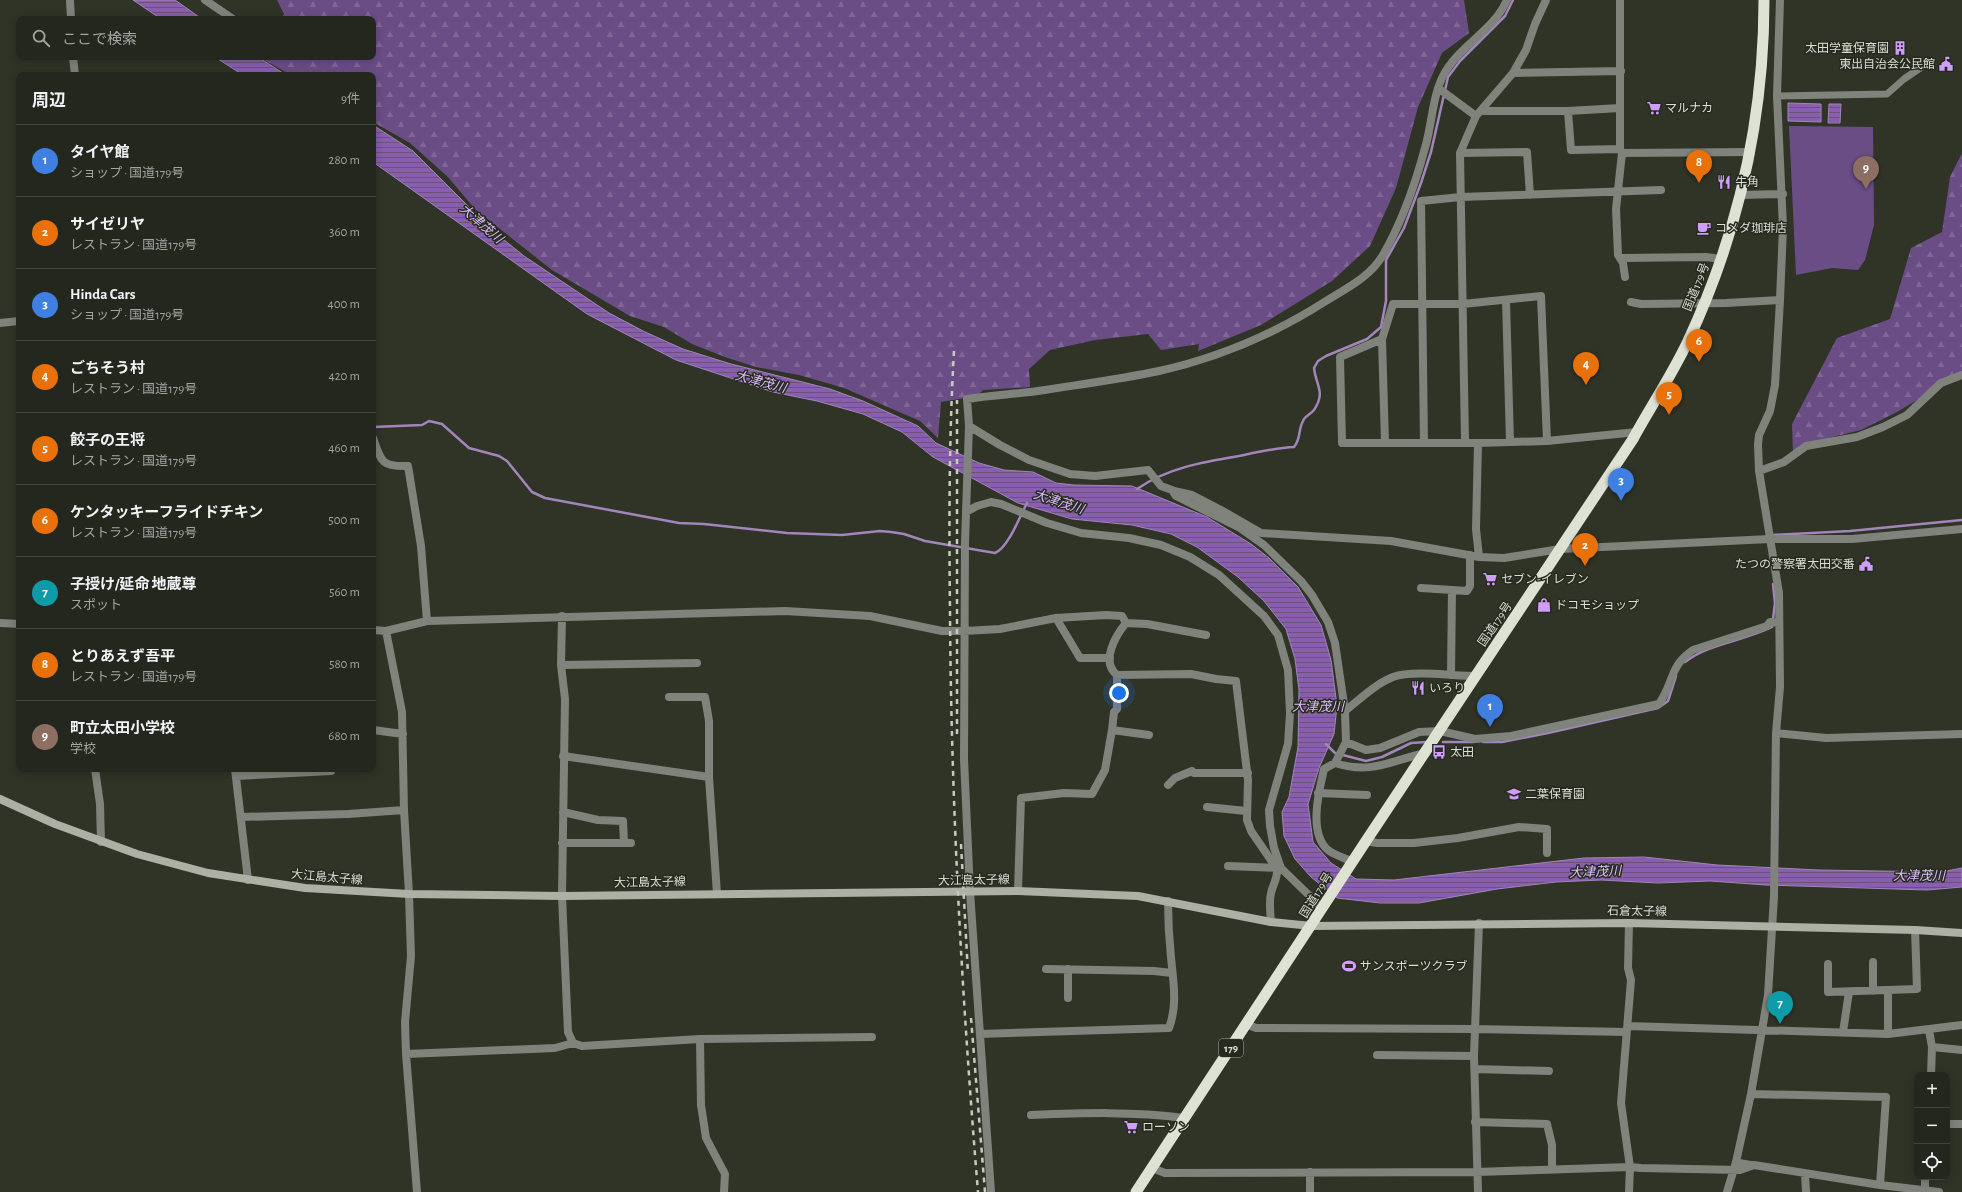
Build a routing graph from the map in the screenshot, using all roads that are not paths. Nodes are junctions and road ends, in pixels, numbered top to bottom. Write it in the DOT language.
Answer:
graph roads {
  1 [pos="70,0"];
  2 [pos="205,0"];
  3 [pos="1507,0"];
  4 [pos="1546,0"];
  5 [pos="1620,0"];
  6 [pos="1764,0"];
  7 [pos="1780,0"];
  8 [pos="70,16"];
  9 [pos="229,16"];
  10 [pos="73,60"];
  11 [pos="1922,63"];
  12 [pos="1621,71"];
  13 [pos="75,72"];
  14 [pos="1514,73"];
  15 [pos="1438,88"];
  16 [pos="1777,96"];
  17 [pos="1620,108"];
  18 [pos="1568,111"];
  19 [pos="1479,114"];
  20 [pos="1621,151"];
  21 [pos="1751,152"];
  22 [pos="1460,153"];
  23 [pos="1661,190"];
  24 [pos="1617,191"];
  25 [pos="1411,194"];
  26 [pos="1783,194"];
  27 [pos="1530,195"];
  28 [pos="1741,195"];
  29 [pos="1461,196"];
  30 [pos="1421,201"];
  31 [pos="1621,258"];
  32 [pos="1721,260"];
  33 [pos="1625,277"];
  34 [pos="1506,300"];
  35 [pos="1780,300"];
  36 [pos="1631,302"];
  37 [pos="1705,303"];
  38 [pos="1463,304"];
  39 [pos="1423,305"];
  40 [pos="16,321"];
  41 [pos="0,323"];
  42 [pos="1382,339"];
  43 [pos="1962,375"];
  44 [pos="969,426"];
  45 [pos="1637,432"];
  46 [pos="1547,440"];
  47 [pos="1465,442"];
  48 [pos="1510,442"];
  49 [pos="1385,443"];
  50 [pos="1424,443"];
  51 [pos="1478,443"];
  52 [pos="376,446"];
  53 [pos="1759,471"];
  54 [pos="1172,490"];
  55 [pos="966,512"];
  56 [pos="1962,529"];
  57 [pos="1770,539"];
  58 [pos="1560,549"];
  59 [pos="1470,555"];
  60 [pos="1479,557"];
  61 [pos="1422,588"];
  62 [pos="1452,590"];
  63 [pos="562,616"];
  64 [pos="1056,618"];
  65 [pos="427,621"];
  66 [pos="1126,622"];
  67 [pos="0,623"];
  68 [pos="1779,623"];
  69 [pos="16,624"];
  70 [pos="376,630"];
  71 [pos="386,631"];
  72 [pos="964,631"];
  73 [pos="1206,635"];
  74 [pos="1110,658"];
  75 [pos="697,663"];
  76 [pos="561,665"];
  77 [pos="1117,674"];
  78 [pos="1451,676"];
  79 [pos="1476,676"];
  80 [pos="669,697"];
  81 [pos="1345,711"];
  82 [pos="376,730"];
  83 [pos="1112,730"];
  84 [pos="1440,731"];
  85 [pos="1776,732"];
  86 [pos="403,734"];
  87 [pos="1962,734"];
  88 [pos="1149,735"];
  89 [pos="1346,742"];
  90 [pos="1426,753"];
  91 [pos="563,756"];
  92 [pos="1335,763"];
  93 [pos="95,772"];
  94 [pos="236,772"];
  95 [pos="1248,773"];
  96 [pos="709,777"];
  97 [pos="1168,785"];
  98 [pos="1318,793"];
  99 [pos="1367,795"];
  100 [pos="0,799"];
  101 [pos="1207,807"];
  102 [pos="404,810"];
  103 [pos="1246,811"];
  104 [pos="562,812"];
  105 [pos="242,817"];
  106 [pos="1366,841"];
  107 [pos="101,842"];
  108 [pos="562,843"];
  109 [pos="1547,854"];
  110 [pos="1351,864"];
  111 [pos="1228,866"];
  112 [pos="1279,868"];
  113 [pos="248,880"];
  114 [pos="1018,891"];
  115 [pos="970,892"];
  116 [pos="409,894"];
  117 [pos="718,894"];
  118 [pos="562,896"];
  119 [pos="1168,901"];
  120 [pos="1324,906"];
  121 [pos="1271,922"];
  122 [pos="1479,923"];
  123 [pos="1629,923"];
  124 [pos="1312,926"];
  125 [pos="1772,926"];
  126 [pos="1915,930"];
  127 [pos="1962,933"];
  128 [pos="1873,962"];
  129 [pos="1828,964"];
  130 [pos="1046,969"];
  131 [pos="1068,970"];
  132 [pos="1172,973"];
  133 [pos="1888,990"];
  134 [pos="1873,991"];
  135 [pos="1849,992"];
  136 [pos="1068,998"];
  137 [pos="1246,1024"];
  138 [pos="1962,1025"];
  139 [pos="1474,1029"];
  140 [pos="1627,1029"];
  141 [pos="1929,1030"];
  142 [pos="1762,1031"];
  143 [pos="1843,1032"];
  144 [pos="980,1034"];
  145 [pos="1888,1034"];
  146 [pos="872,1037"];
  147 [pos="700,1039"];
  148 [pos="573,1043"];
  149 [pos="1932,1047"];
  150 [pos="1962,1050"];
  151 [pos="406,1054"];
  152 [pos="1377,1055"];
  153 [pos="1474,1056"];
  154 [pos="1475,1069"];
  155 [pos="1549,1071"];
  156 [pos="1931,1072"];
  157 [pos="1751,1094"];
  158 [pos="1031,1115"];
  159 [pos="1184,1118"];
  160 [pos="1475,1122"];
  161 [pos="1950,1124"];
  162 [pos="1962,1124"];
  163 [pos="1630,1166"];
  164 [pos="1735,1166"];
  165 [pos="1152,1168"];
  166 [pos="1552,1169"];
  167 [pos="1310,1172"];
  168 [pos="1476,1172"];
  169 [pos="1806,1174"];
  170 [pos="1925,1180"];
  171 [pos="1880,1185"];
  172 [pos="1905,1190"];
  173 [pos="1924,1190"];
  174 [pos="417,1192"];
  175 [pos="724,1192"];
  176 [pos="991,1192"];
  177 [pos="1136,1192"];
  178 [pos="1310,1192"];
  179 [pos="1478,1192"];
  180 [pos="1629,1192"];
  181 [pos="1727,1192"];
  182 [pos="1806,1192"];
  183 [pos="1939,1192"];
  1 -- 8 [label="street"];
  2 -- 9 [label="street"];
  3 -- 15 [label="street"];
  4 -- 14 [label="street"];
  5 -- 12 [label="street"];
  6 -- 21 [label="highway, 国道179号 / 179"];
  7 -- 16 [label="street"];
  10 -- 13 [label="street"];
  11 -- 16 [label="street"];
  12 -- 14 [label="street"];
  12 -- 17 [label="street"];
  14 -- 19 [label="street"];
  15 -- 19 [label="street"];
  15 -- 25 [label="street"];
  16 -- 26 [label="street"];
  17 -- 18 [label="street"];
  17 -- 20 [label="street"];
  18 -- 19 [label="street"];
  18 -- 20 [label="street"];
  19 -- 22 [label="street"];
  20 -- 21 [label="street"];
  20 -- 24 [label="street"];
  21 -- 28 [label="highway, 国道179号 / 179"];
  22 -- 27 [label="street"];
  22 -- 29 [label="street"];
  23 -- 24 [label="street"];
  24 -- 27 [label="street"];
  24 -- 31 [label="street"];
  25 -- 30 [label="street"];
  25 -- 44 [label="street"];
  26 -- 28 [label="street"];
  26 -- 35 [label="street"];
  27 -- 29 [label="street"];
  28 -- 32 [label="highway, 国道179号 / 179"];
  29 -- 30 [label="street"];
  29 -- 38 [label="street"];
  30 -- 39 [label="street"];
  31 -- 32 [label="street"];
  31 -- 33 [label="street"];
  32 -- 37 [label="highway, 国道179号 / 179"];
  34 -- 38 [label="street"];
  34 -- 46 [label="street"];
  34 -- 48 [label="street"];
  35 -- 37 [label="street"];
  35 -- 53 [label="street"];
  36 -- 37 [label="street"];
  37 -- 45 [label="highway, 国道179号 / 179"];
  38 -- 39 [label="street"];
  38 -- 47 [label="street"];
  39 -- 42 [label="street"];
  39 -- 50 [label="street"];
  40 -- 41 [label="street"];
  42 -- 49 [label="street"];
  42 -- 49 [label="street"];
  43 -- 53 [label="street"];
  44 -- 54 [label="street"];
  44 -- 55 [label="street"];
  45 -- 46 [label="street"];
  45 -- 58 [label="highway, 国道179号 / 179"];
  46 -- 48 [label="street"];
  47 -- 50 [label="street"];
  47 -- 51 [label="street"];
  48 -- 51 [label="street"];
  49 -- 50 [label="street"];
  51 -- 60 [label="street"];
  52 -- 65 [label="street"];
  53 -- 57 [label="street"];
  54 -- 59 [label="street"];
  54 -- 81 [label="street"];
  55 -- 72 [label="street"];
  55 -- 112 [label="street"];
  56 -- 57 [label="street"];
  57 -- 58 [label="street"];
  57 -- 68 [label="street"];
  58 -- 60 [label="street"];
  58 -- 79 [label="highway, 国道179号 / 179"];
  59 -- 60 [label="street"];
  59 -- 62 [label="street"];
  61 -- 62 [label="street"];
  62 -- 78 [label="street"];
  63 -- 65 [label="street"];
  63 -- 72 [label="street"];
  63 -- 76 [label="street"];
  64 -- 66 [label="street"];
  64 -- 72 [label="street"];
  64 -- 74 [label="street"];
  65 -- 71 [label="street"];
  66 -- 73 [label="street"];
  66 -- 74 [label="street"];
  67 -- 69 [label="street"];
  68 -- 84 [label="street"];
  68 -- 85 [label="street"];
  70 -- 71 [label="street"];
  71 -- 86 [label="street"];
  72 -- 115 [label="street"];
  74 -- 77 [label="street"];
  75 -- 76 [label="street"];
  76 -- 91 [label="street"];
  77 -- 83 [label="street"];
  77 -- 95 [label="street"];
  78 -- 79 [label="street"];
  78 -- 81 [label="street"];
  79 -- 84 [label="highway, 国道179号 / 179"];
  80 -- 96 [label="street"];
  81 -- 89 [label="street"];
  82 -- 86 [label="street"];
  83 -- 88 [label="street"];
  83 -- 114 [label="street"];
  84 -- 89 [label="street"];
  84 -- 90 [label="highway, 国道179号 / 179"];
  85 -- 87 [label="street"];
  85 -- 125 [label="street"];
  86 -- 102 [label="street"];
  89 -- 92 [label="street"];
  90 -- 92 [label="street"];
  90 -- 106 [label="highway, 国道179号 / 179"];
  91 -- 96 [label="street"];
  91 -- 104 [label="street"];
  92 -- 98 [label="street"];
  93 -- 107 [label="street"];
  94 -- 105 [label="street"];
  95 -- 97 [label="street"];
  95 -- 103 [label="street"];
  96 -- 117 [label="street"];
  98 -- 99 [label="street"];
  98 -- 110 [label="street"];
  100 -- 107 [label="main road, 大江島太子線"];
  101 -- 103 [label="street"];
  102 -- 105 [label="street"];
  102 -- 116 [label="street"];
  103 -- 112 [label="street"];
  104 -- 108 [label="street"];
  104 -- 108 [label="street"];
  105 -- 113 [label="street"];
  106 -- 109 [label="street"];
  106 -- 110 [label="highway, 国道179号 / 179"];
  107 -- 113 [label="main road, 大江島太子線"];
  108 -- 118 [label="street"];
  110 -- 120 [label="highway, 国道179号 / 179"];
  111 -- 112 [label="street"];
  112 -- 120 [label="street"];
  112 -- 121 [label="street"];
  113 -- 116 [label="main road, 大江島太子線"];
  114 -- 115 [label="main road, 大江島太子線"];
  114 -- 119 [label="main road, 大江島太子線"];
  115 -- 117 [label="main road, 大江島太子線"];
  115 -- 144 [label="street"];
  116 -- 118 [label="main road, 大江島太子線"];
  116 -- 151 [label="street"];
  117 -- 118 [label="main road, 大江島太子線"];
  118 -- 148 [label="street"];
  119 -- 121 [label="main road, 大江島太子線"];
  119 -- 132 [label="street"];
  120 -- 124 [label="highway, 国道179号 / 179"];
  121 -- 124 [label="main road, 大江島太子線"];
  122 -- 123 [label="main road, 石倉太子線"];
  122 -- 124 [label="main road, 石倉太子線"];
  122 -- 139 [label="street"];
  123 -- 125 [label="main road, 石倉太子線"];
  123 -- 140 [label="street"];
  124 -- 137 [label="highway, 国道179号 / 179"];
  125 -- 126 [label="main road, 石倉太子線"];
  125 -- 142 [label="street"];
  126 -- 127 [label="main road, 石倉太子線"];
  126 -- 133 [label="street"];
  128 -- 134 [label="street"];
  129 -- 135 [label="street"];
  130 -- 131 [label="street"];
  131 -- 132 [label="street"];
  131 -- 136 [label="street"];
  132 -- 144 [label="street"];
  133 -- 134 [label="street"];
  133 -- 145 [label="street"];
  134 -- 135 [label="street"];
  135 -- 143 [label="street"];
  137 -- 139 [label="street"];
  137 -- 159 [label="highway, 国道179号 / 179"];
  138 -- 141 [label="street"];
  139 -- 140 [label="street"];
  139 -- 153 [label="street"];
  140 -- 142 [label="street"];
  140 -- 163 [label="street"];
  141 -- 145 [label="street"];
  141 -- 149 [label="street"];
  142 -- 143 [label="street"];
  142 -- 157 [label="street"];
  143 -- 145 [label="street"];
  144 -- 176 [label="street"];
  146 -- 147 [label="street"];
  147 -- 148 [label="street"];
  147 -- 175 [label="street"];
  148 -- 151 [label="street"];
  149 -- 150 [label="street"];
  149 -- 156 [label="street"];
  151 -- 174 [label="street"];
  152 -- 153 [label="street"];
  153 -- 154 [label="street"];
  154 -- 155 [label="street"];
  154 -- 160 [label="street"];
  157 -- 164 [label="street"];
  157 -- 171 [label="street"];
  158 -- 159 [label="street"];
  159 -- 165 [label="highway, 国道179号 / 179"];
  160 -- 166 [label="street"];
  160 -- 168 [label="street"];
  161 -- 162 [label="street"];
  163 -- 164 [label="street"];
  163 -- 166 [label="street"];
  163 -- 180 [label="street"];
  164 -- 169 [label="street"];
  164 -- 181 [label="street"];
  165 -- 167 [label="street"];
  165 -- 177 [label="highway, 国道179号 / 179"];
  166 -- 168 [label="street"];
  167 -- 168 [label="street"];
  167 -- 178 [label="street"];
  168 -- 179 [label="street"];
  169 -- 171 [label="street"];
  169 -- 182 [label="street"];
  170 -- 173 [label="street"];
  171 -- 172 [label="street"];
  172 -- 173 [label="street"];
  173 -- 183 [label="street"];
}
